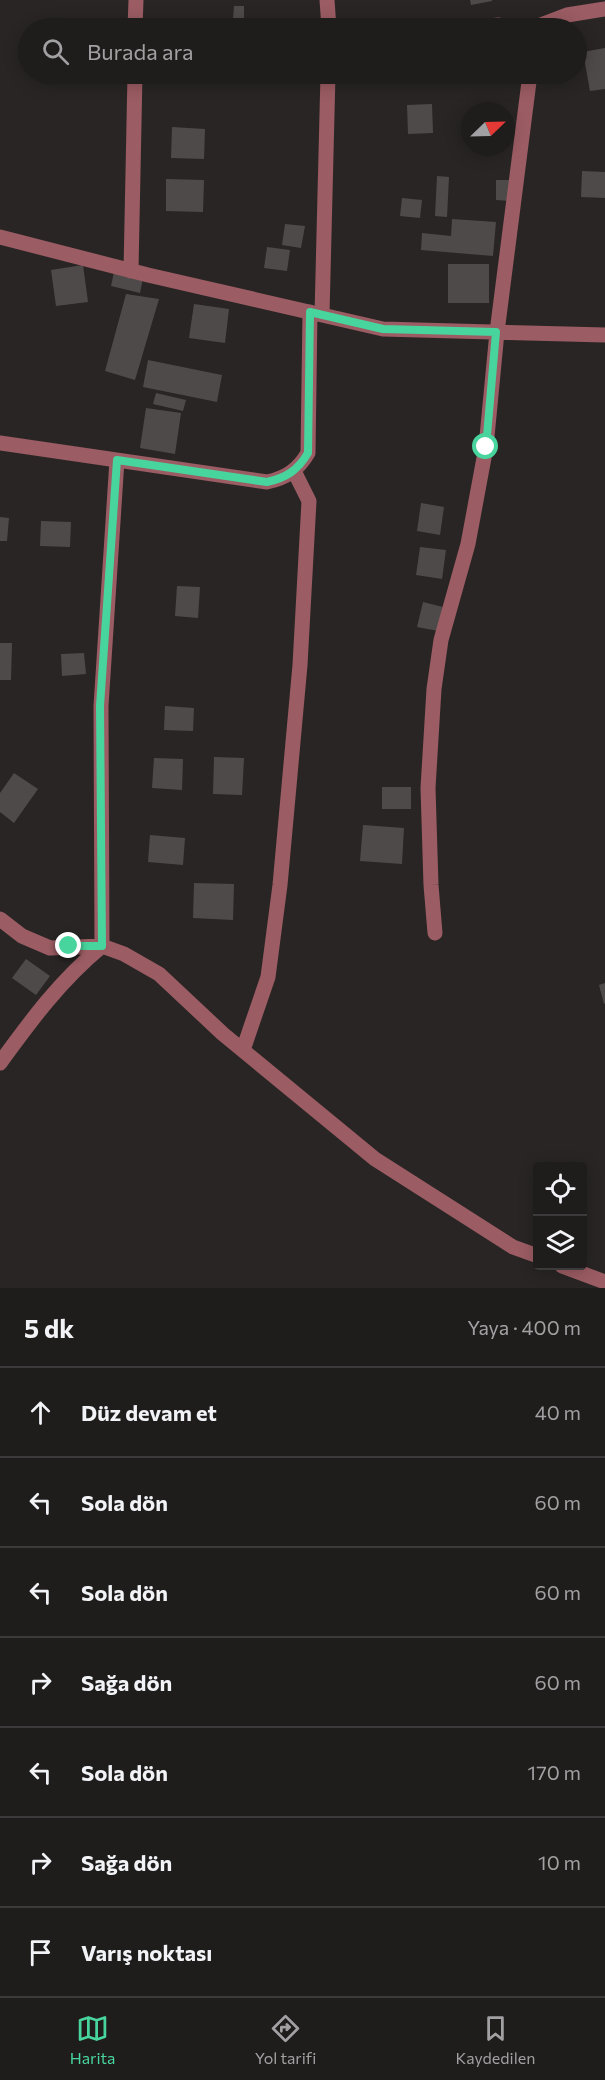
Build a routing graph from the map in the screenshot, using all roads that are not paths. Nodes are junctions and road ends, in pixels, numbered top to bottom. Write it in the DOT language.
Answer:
graph roads {
  1 [pos="136,0"];
  2 [pos="327,0"];
  3 [pos="605,9"];
  4 [pos="135,18"];
  5 [pos="328,18"];
  6 [pos="559,18"];
  7 [pos="135,84"];
  8 [pos="328,84"];
  9 [pos="529,84"];
  10 [pos="0,237"];
  11 [pos="131,271"];
  12 [pos="316,314"];
  13 [pos="496,332"];
  14 [pos="605,335"];
  15 [pos="0,443"];
  16 [pos="117,460"];
  17 [pos="294,471"];
  18 [pos="0,919"];
  19 [pos="435,933"];
  20 [pos="102,946"];
  21 [pos="243,1050"];
  22 [pos="0,1063"];
  23 [pos="533,1254"];
  24 [pos="573,1270"];
  25 [pos="605,1281"];
  1 -- 4 [label="street"];
  2 -- 5 [label="street"];
  3 -- 6 [label="street"];
  7 -- 11 [label="street"];
  8 -- 12 [label="street"];
  9 -- 13 [label="street"];
  10 -- 11 [label="street"];
  11 -- 12 [label="street"];
  12 -- 13 [label="street"];
  12 -- 17 [label="street"];
  13 -- 14 [label="street"];
  13 -- 19 [label="street"];
  15 -- 16 [label="street"];
  16 -- 17 [label="street"];
  16 -- 20 [label="street"];
  17 -- 21 [label="street"];
  18 -- 20 [label="street"];
  20 -- 21 [label="street"];
  20 -- 22 [label="street"];
  21 -- 23 [label="street"];
  24 -- 25 [label="street"];
}
